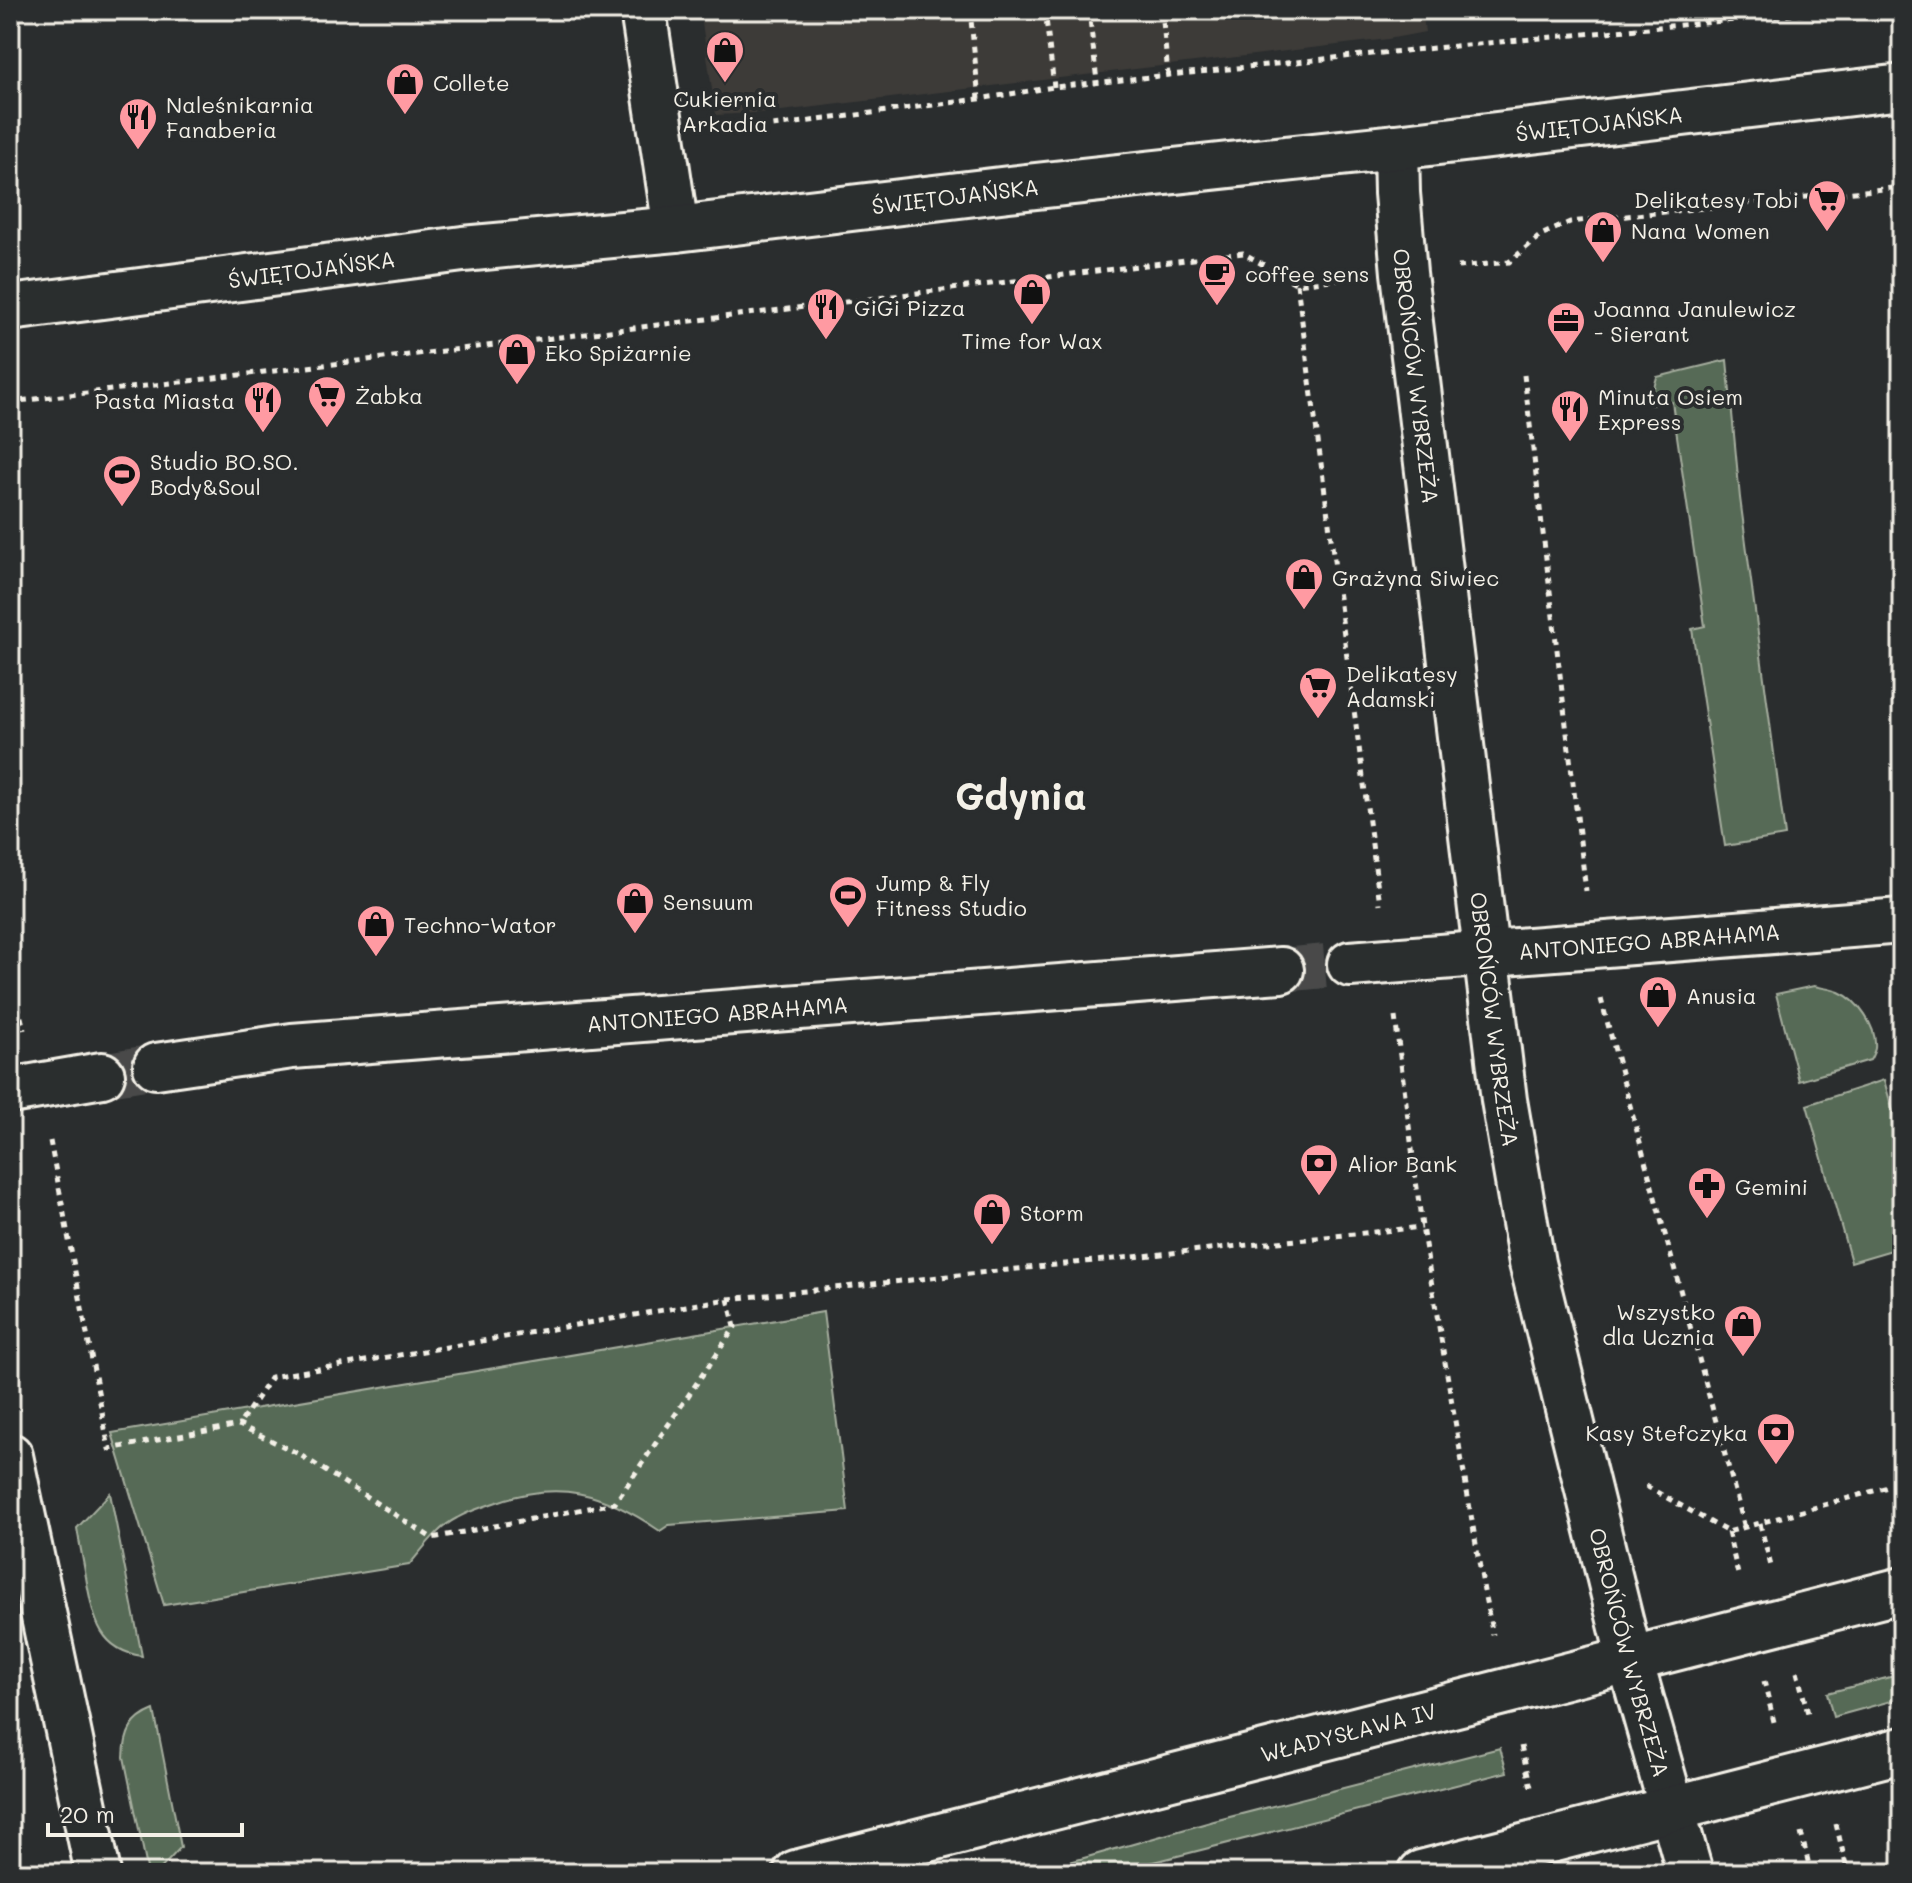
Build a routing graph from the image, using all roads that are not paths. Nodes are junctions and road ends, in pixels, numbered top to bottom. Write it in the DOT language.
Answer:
graph roads {
  1 [pos="643,10"];
  2 [pos="1902,87"];
  3 [pos="1396,147"];
  4 [pos="676,229"];
  5 [pos="10,308"];
  6 [pos="1902,921"];
  7 [pos="1486,952"];
  8 [pos="1369,963"];
  9 [pos="1281,970"];
  10 [pos="156,1066"];
  11 [pos="102,1075"];
  12 [pos="24,1088"];
  13 [pos="10,1456"];
  14 [pos="1902,1590"];
  15 [pos="1630,1660"];
  16 [pos="1902,1750"];
  17 [pos="1673,1809"];
  18 [pos="98,1873"];
  19 [pos="796,1873"];
  20 [pos="1421,1873"];
  21 [pos="1690,1873"];
  1 -- 4 [label="street"];
  2 -- 3 [label="street, ŚWIĘTOJAŃSKA"];
  3 -- 4 [label="street, ŚWIĘTOJAŃSKA"];
  3 -- 7 [label="street, OBROŃCÓW WYBRZEŻA"];
  4 -- 5 [label="street, ŚWIĘTOJAŃSKA"];
  6 -- 7 [label="street, ANTONIEGO ABRAHAMA"];
  7 -- 8 [label="street, ANTONIEGO ABRAHAMA"];
  7 -- 15 [label="street, OBROŃCÓW WYBRZEŻA"];
  9 -- 10 [label="street, ANTONIEGO ABRAHAMA"];
  11 -- 12 [label="street"];
  13 -- 18 [label="street"];
  14 -- 15 [label="street, WŁADYSŁAWA IV"];
  15 -- 17 [label="street, OBROŃCÓW WYBRZEŻA"];
  15 -- 19 [label="street, WŁADYSŁAWA IV"];
  16 -- 17 [label="street"];
  17 -- 20 [label="street"];
  17 -- 21 [label="street, OBROŃCÓW WYBRZEŻA"];
}
